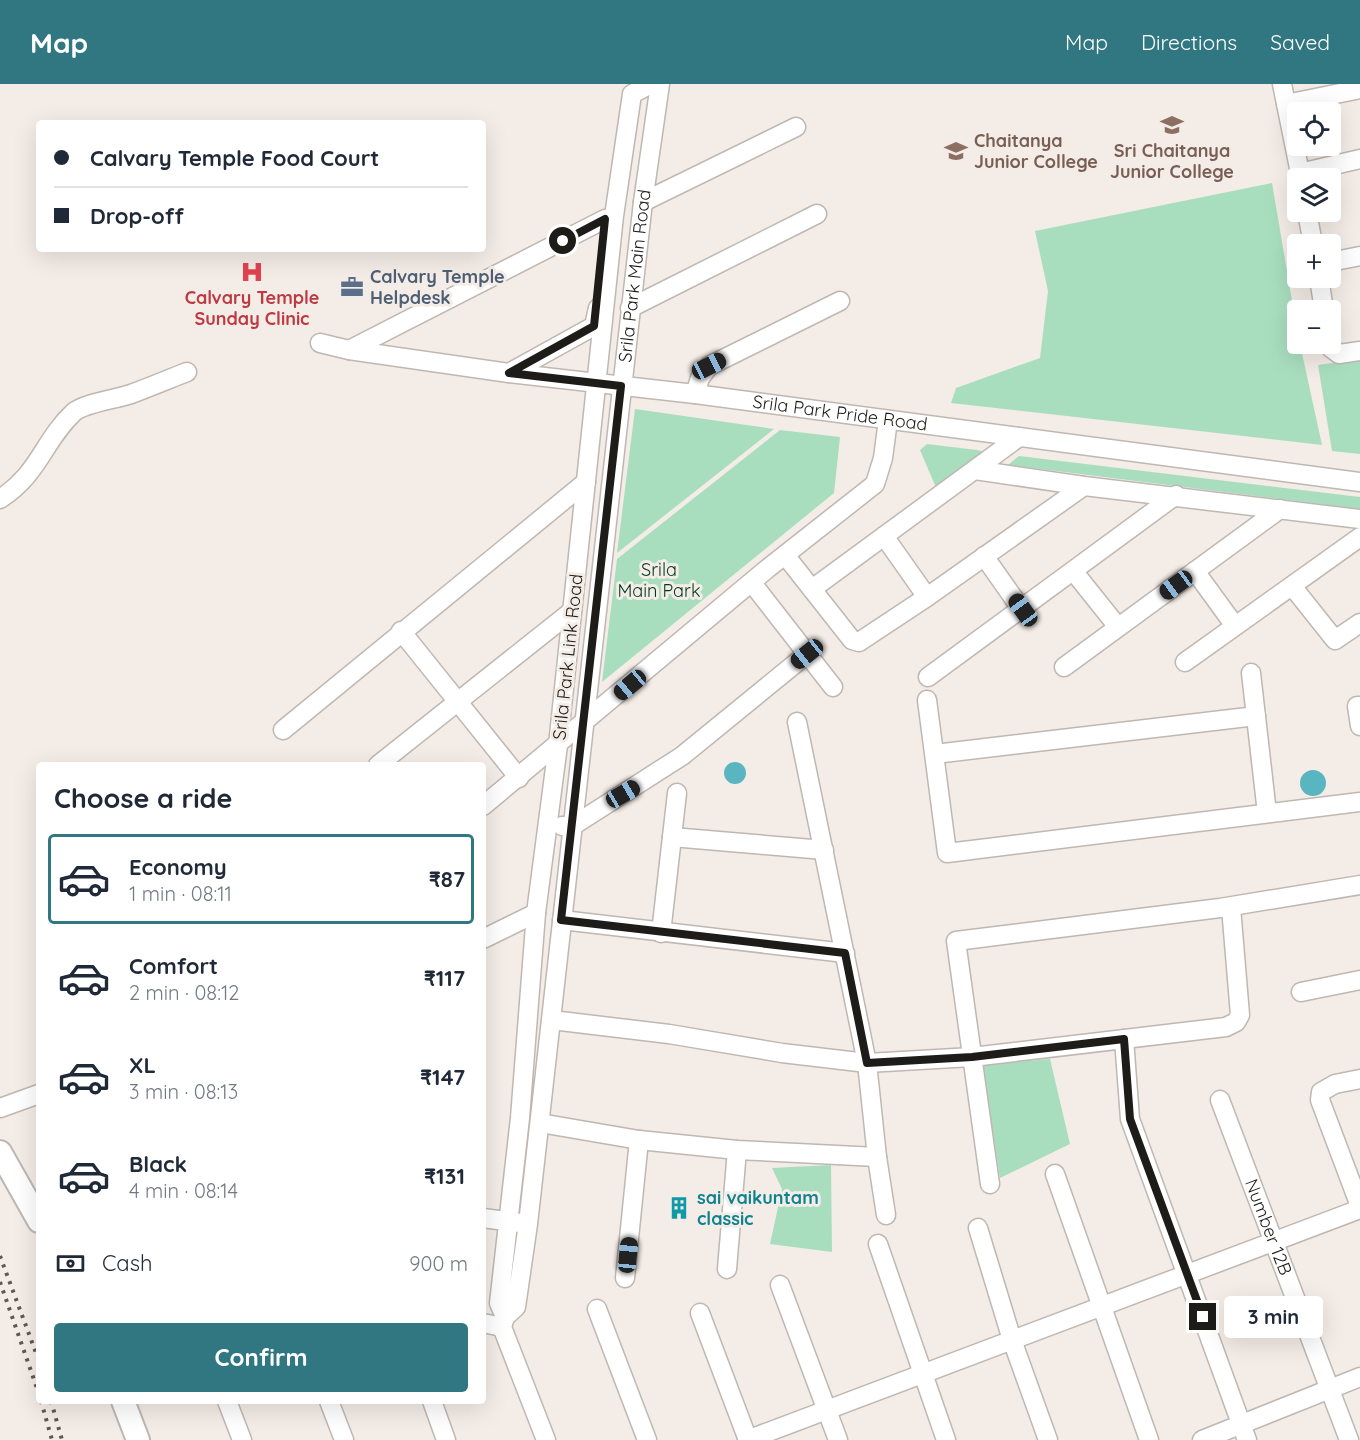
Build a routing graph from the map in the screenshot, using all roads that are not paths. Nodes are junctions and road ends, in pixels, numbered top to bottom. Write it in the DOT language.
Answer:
graph roads {
  1 [pos="651,84"];
  2 [pos="660,84"];
  3 [pos="1282,84"];
  4 [pos="1360,89"];
  5 [pos="1286,104"];
  6 [pos="796,127"];
  7 [pos="1360,159"];
  8 [pos="1298,168"];
  9 [pos="1328,168"];
  10 [pos="643,202"];
  11 [pos="817,214"];
  12 [pos="1360,256"];
  13 [pos="1341,260"];
  14 [pos="840,301"];
  15 [pos="630,308"];
  16 [pos="320,343"];
  17 [pos="349,350"];
  18 [pos="1360,351"];
  19 [pos="1341,354"];
  20 [pos="187,372"];
  21 [pos="509,373"];
  22 [pos="597,383"];
  23 [pos="621,386"];
  24 [pos="696,394"];
  25 [pos="888,420"];
  26 [pos="1019,437"];
  27 [pos="975,470"];
  28 [pos="586,482"];
  29 [pos="1360,482"];
  30 [pos="1084,486"];
  31 [pos="1176,495"];
  32 [pos="0,499"];
  33 [pos="1280,509"];
  34 [pos="1360,519"];
  35 [pos="884,536"];
  36 [pos="1360,537"];
  37 [pos="785,555"];
  38 [pos="984,556"];
  39 [pos="1195,571"];
  40 [pos="1074,572"];
  41 [pos="752,583"];
  42 [pos="1292,586"];
  43 [pos="812,589"];
  44 [pos="927,597"];
  45 [pos="1023,610"];
  46 [pos="572,611"];
  47 [pos="1360,623"];
  48 [pos="1235,626"];
  49 [pos="1118,627"];
  50 [pos="401,631"];
  51 [pos="807,654"];
  52 [pos="1185,662"];
  53 [pos="1064,667"];
  54 [pos="1251,673"];
  55 [pos="928,677"];
  56 [pos="833,687"];
  57 [pos="927,700"];
  58 [pos="458,702"];
  59 [pos="1360,706"];
  60 [pos="1256,716"];
  61 [pos="797,722"];
  62 [pos="582,725"];
  63 [pos="1360,726"];
  64 [pos="283,730"];
  65 [pos="558,745"];
  66 [pos="935,754"];
  67 [pos="382,762"];
  68 [pos="519,778"];
  69 [pos="677,793"];
  70 [pos="1360,802"];
  71 [pos="486,804"];
  72 [pos="1268,813"];
  73 [pos="549,826"];
  74 [pos="570,826"];
  75 [pos="672,837"];
  76 [pos="824,850"];
  77 [pos="1360,885"];
  78 [pos="1231,907"];
  79 [pos="536,914"];
  80 [pos="561,920"];
  81 [pos="661,933"];
  82 [pos="486,938"];
  83 [pos="845,953"];
  84 [pos="1360,980"];
  85 [pos="1301,992"];
  86 [pos="552,1020"];
  87 [pos="1124,1039"];
  88 [pos="972,1057"];
  89 [pos="867,1063"];
  90 [pos="1360,1079"];
  91 [pos="36,1095"];
  92 [pos="1220,1100"];
  93 [pos="0,1108"];
  94 [pos="540,1123"];
  95 [pos="639,1140"];
  96 [pos="737,1150"];
  97 [pos="0,1152"];
  98 [pos="877,1157"];
  99 [pos="1055,1174"];
  100 [pos="990,1184"];
  101 [pos="34,1199"];
  102 [pos="1360,1208"];
  103 [pos="886,1215"];
  104 [pos="486,1218"];
  105 [pos="508,1221"];
  106 [pos="528,1224"];
  107 [pos="978,1228"];
  108 [pos="1272,1242"];
  109 [pos="878,1244"];
  110 [pos="727,1269"];
  111 [pos="1187,1274"];
  112 [pos="625,1278"];
  113 [pos="780,1285"];
  114 [pos="1102,1306"];
  115 [pos="597,1309"];
  116 [pos="699,1313"];
  117 [pos="503,1322"];
  118 [pos="486,1323"];
  119 [pos="1012,1340"];
  120 [pos="921,1374"];
  121 [pos="1360,1377"];
  122 [pos="1330,1388"];
  123 [pos="124,1404"];
  124 [pos="228,1404"];
  125 [pos="330,1404"];
  126 [pos="433,1404"];
  127 [pos="825,1411"];
  128 [pos="1244,1432"];
  129 [pos="138,1440"];
  130 [pos="242,1440"];
  131 [pos="344,1440"];
  132 [pos="446,1440"];
  133 [pos="546,1440"];
  134 [pos="647,1440"];
  135 [pos="748,1440"];
  136 [pos="838,1440"];
  137 [pos="946,1440"];
  138 [pos="1048,1440"];
  139 [pos="1149,1440"];
  140 [pos="1202,1440"];
  141 [pos="1350,1440"];
  1 -- 22 [label="street, Srila Park Link Road"];
  2 -- 10 [label="street, Srila Park Main Road"];
  3 -- 5 [label="street"];
  4 -- 5 [label="street"];
  5 -- 8 [label="street"];
  6 -- 10 [label="street"];
  7 -- 9 [label="street"];
  10 -- 15 [label="street, Srila Park Main Road"];
  11 -- 15 [label="street"];
  12 -- 13 [label="street"];
  14 -- 24 [label="street"];
  15 -- 23 [label="street, Srila Park Main Road"];
  16 -- 17 [label="street, Srila Park Pride Road"];
  17 -- 21 [label="street, Srila Park Pride Road"];
  17 -- 21 [label="street"];
  18 -- 19 [label="street"];
  20 -- 32 [label="street"];
  21 -- 22 [label="street, Srila Park Pride Road"];
  22 -- 23 [label="street, Srila Park Pride Road"];
  22 -- 28 [label="street, Srila Park Link Road"];
  23 -- 24 [label="street, Srila Park Pride Road"];
  23 -- 62 [label="street, Srila Park Main Road"];
  24 -- 25 [label="street, Srila Park Pride Road"];
  25 -- 26 [label="street, Srila Park Pride Road"];
  25 -- 37 [label="street"];
  26 -- 27 [label="street"];
  26 -- 29 [label="street, Srila Park Pride Road"];
  27 -- 30 [label="street"];
  27 -- 35 [label="street"];
  28 -- 46 [label="street, Srila Park Link Road"];
  28 -- 50 [label="street"];
  30 -- 31 [label="street"];
  30 -- 38 [label="street"];
  31 -- 33 [label="street"];
  31 -- 40 [label="street"];
  33 -- 34 [label="street"];
  33 -- 39 [label="street"];
  35 -- 43 [label="street"];
  35 -- 44 [label="street"];
  36 -- 42 [label="street"];
  37 -- 41 [label="street"];
  37 -- 43 [label="street"];
  38 -- 44 [label="street"];
  38 -- 45 [label="street"];
  39 -- 48 [label="street"];
  39 -- 49 [label="street"];
  40 -- 45 [label="street"];
  40 -- 49 [label="street"];
  41 -- 51 [label="street"];
  41 -- 62 [label="street"];
  42 -- 47 [label="street"];
  42 -- 48 [label="street"];
  43 -- 44 [label="street"];
  45 -- 55 [label="street"];
  46 -- 58 [label="street"];
  46 -- 65 [label="street, Srila Park Link Road"];
  48 -- 52 [label="street"];
  49 -- 53 [label="street"];
  50 -- 58 [label="street"];
  50 -- 64 [label="street"];
  51 -- 56 [label="street"];
  51 -- 74 [label="street"];
  54 -- 60 [label="street"];
  57 -- 66 [label="street"];
  58 -- 67 [label="street"];
  58 -- 68 [label="street"];
  59 -- 63 [label="street"];
  60 -- 66 [label="street"];
  60 -- 72 [label="street"];
  61 -- 76 [label="street"];
  62 -- 65 [label="street"];
  62 -- 74 [label="street, Srila Park Main Road"];
  65 -- 68 [label="street"];
  65 -- 73 [label="street, Srila Park Link Road"];
  66 -- 72 [label="street"];
  68 -- 71 [label="street"];
  69 -- 75 [label="street"];
  70 -- 72 [label="street"];
  73 -- 74 [label="street"];
  73 -- 79 [label="street, Srila Park Link Road"];
  74 -- 80 [label="street"];
  75 -- 76 [label="street"];
  75 -- 81 [label="street"];
  76 -- 83 [label="street"];
  77 -- 78 [label="street"];
  78 -- 87 [label="street"];
  78 -- 88 [label="street"];
  79 -- 82 [label="street"];
  79 -- 105 [label="street, Srila Park Link Road"];
  80 -- 81 [label="street"];
  80 -- 86 [label="street"];
  81 -- 83 [label="street"];
  83 -- 89 [label="street"];
  84 -- 85 [label="street"];
  86 -- 89 [label="street"];
  86 -- 94 [label="street"];
  87 -- 88 [label="street"];
  87 -- 111 [label="street"];
  88 -- 89 [label="street"];
  88 -- 100 [label="street"];
  89 -- 98 [label="street"];
  90 -- 102 [label="street"];
  91 -- 93 [label="street"];
  92 -- 108 [label="street, Number 12B"];
  94 -- 95 [label="street"];
  94 -- 106 [label="street"];
  95 -- 96 [label="street"];
  95 -- 112 [label="street"];
  96 -- 98 [label="street"];
  96 -- 110 [label="street"];
  97 -- 101 [label="main road"];
  98 -- 103 [label="street"];
  99 -- 114 [label="street"];
  102 -- 108 [label="street"];
  104 -- 105 [label="street"];
  105 -- 106 [label="street"];
  105 -- 117 [label="street, Srila Park Link Road"];
  106 -- 117 [label="street"];
  107 -- 119 [label="street"];
  108 -- 111 [label="street"];
  108 -- 122 [label="street, Number 12B"];
  109 -- 120 [label="street"];
  111 -- 114 [label="street"];
  111 -- 128 [label="street"];
  113 -- 127 [label="street"];
  114 -- 119 [label="street"];
  114 -- 139 [label="street"];
  115 -- 134 [label="street"];
  116 -- 135 [label="street"];
  117 -- 118 [label="street"];
  117 -- 133 [label="street, Srila Park Link Road"];
  119 -- 120 [label="street"];
  119 -- 138 [label="street"];
  120 -- 127 [label="street"];
  120 -- 137 [label="street"];
  121 -- 122 [label="street"];
  122 -- 128 [label="street"];
  122 -- 141 [label="street, Number 12B"];
  123 -- 129 [label="main road"];
  124 -- 130 [label="street"];
  125 -- 131 [label="street"];
  126 -- 132 [label="street"];
  127 -- 135 [label="street"];
  127 -- 136 [label="street"];
  128 -- 140 [label="street"];
}
